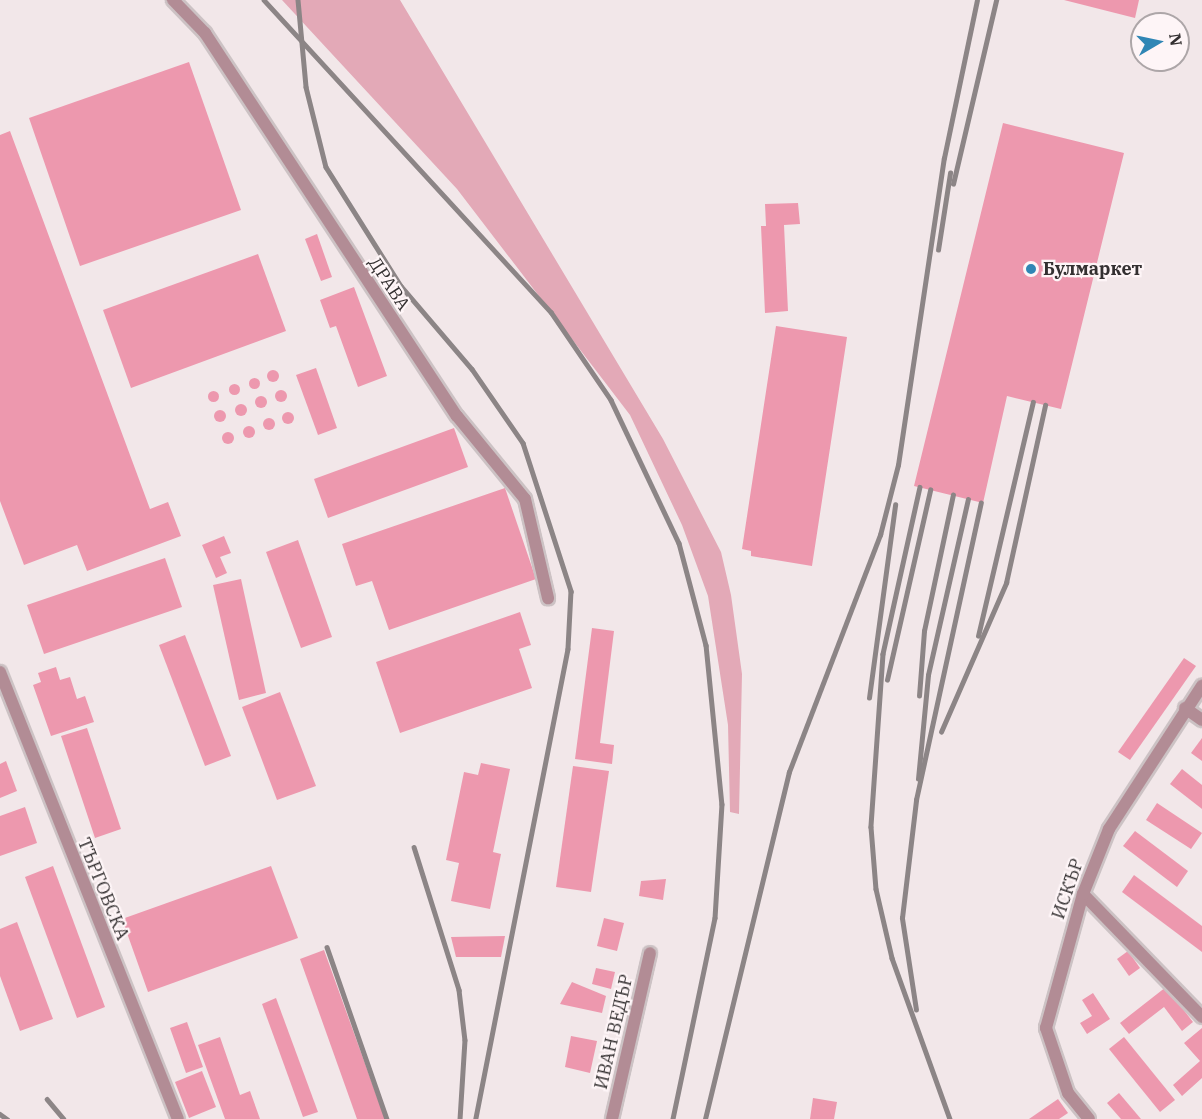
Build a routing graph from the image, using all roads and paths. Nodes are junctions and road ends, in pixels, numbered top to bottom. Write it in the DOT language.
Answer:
graph roads {
  1 [pos="173,0"];
  2 [pos="548,598"];
  3 [pos="0,672"];
  4 [pos="1202,686"];
  5 [pos="1185,708"];
  6 [pos="1202,720"];
  7 [pos="1083,894"];
  8 [pos="650,953"];
  9 [pos="1202,1017"];
  10 [pos="178,1119"];
  11 [pos="612,1119"];
  12 [pos="1089,1119"];
  1 -- 2 [label="street, ДРАВА"];
  3 -- 10 [label="street, ТЪРГОВСКА"];
  4 -- 5 [label="street, ИСКЪР"];
  5 -- 6 [label="street"];
  5 -- 7 [label="street, ИСКЪР"];
  7 -- 9 [label="street"];
  7 -- 12 [label="street, ИСКЪР"];
  8 -- 11 [label="street, ИВАН ВЕДЪР"];
}
